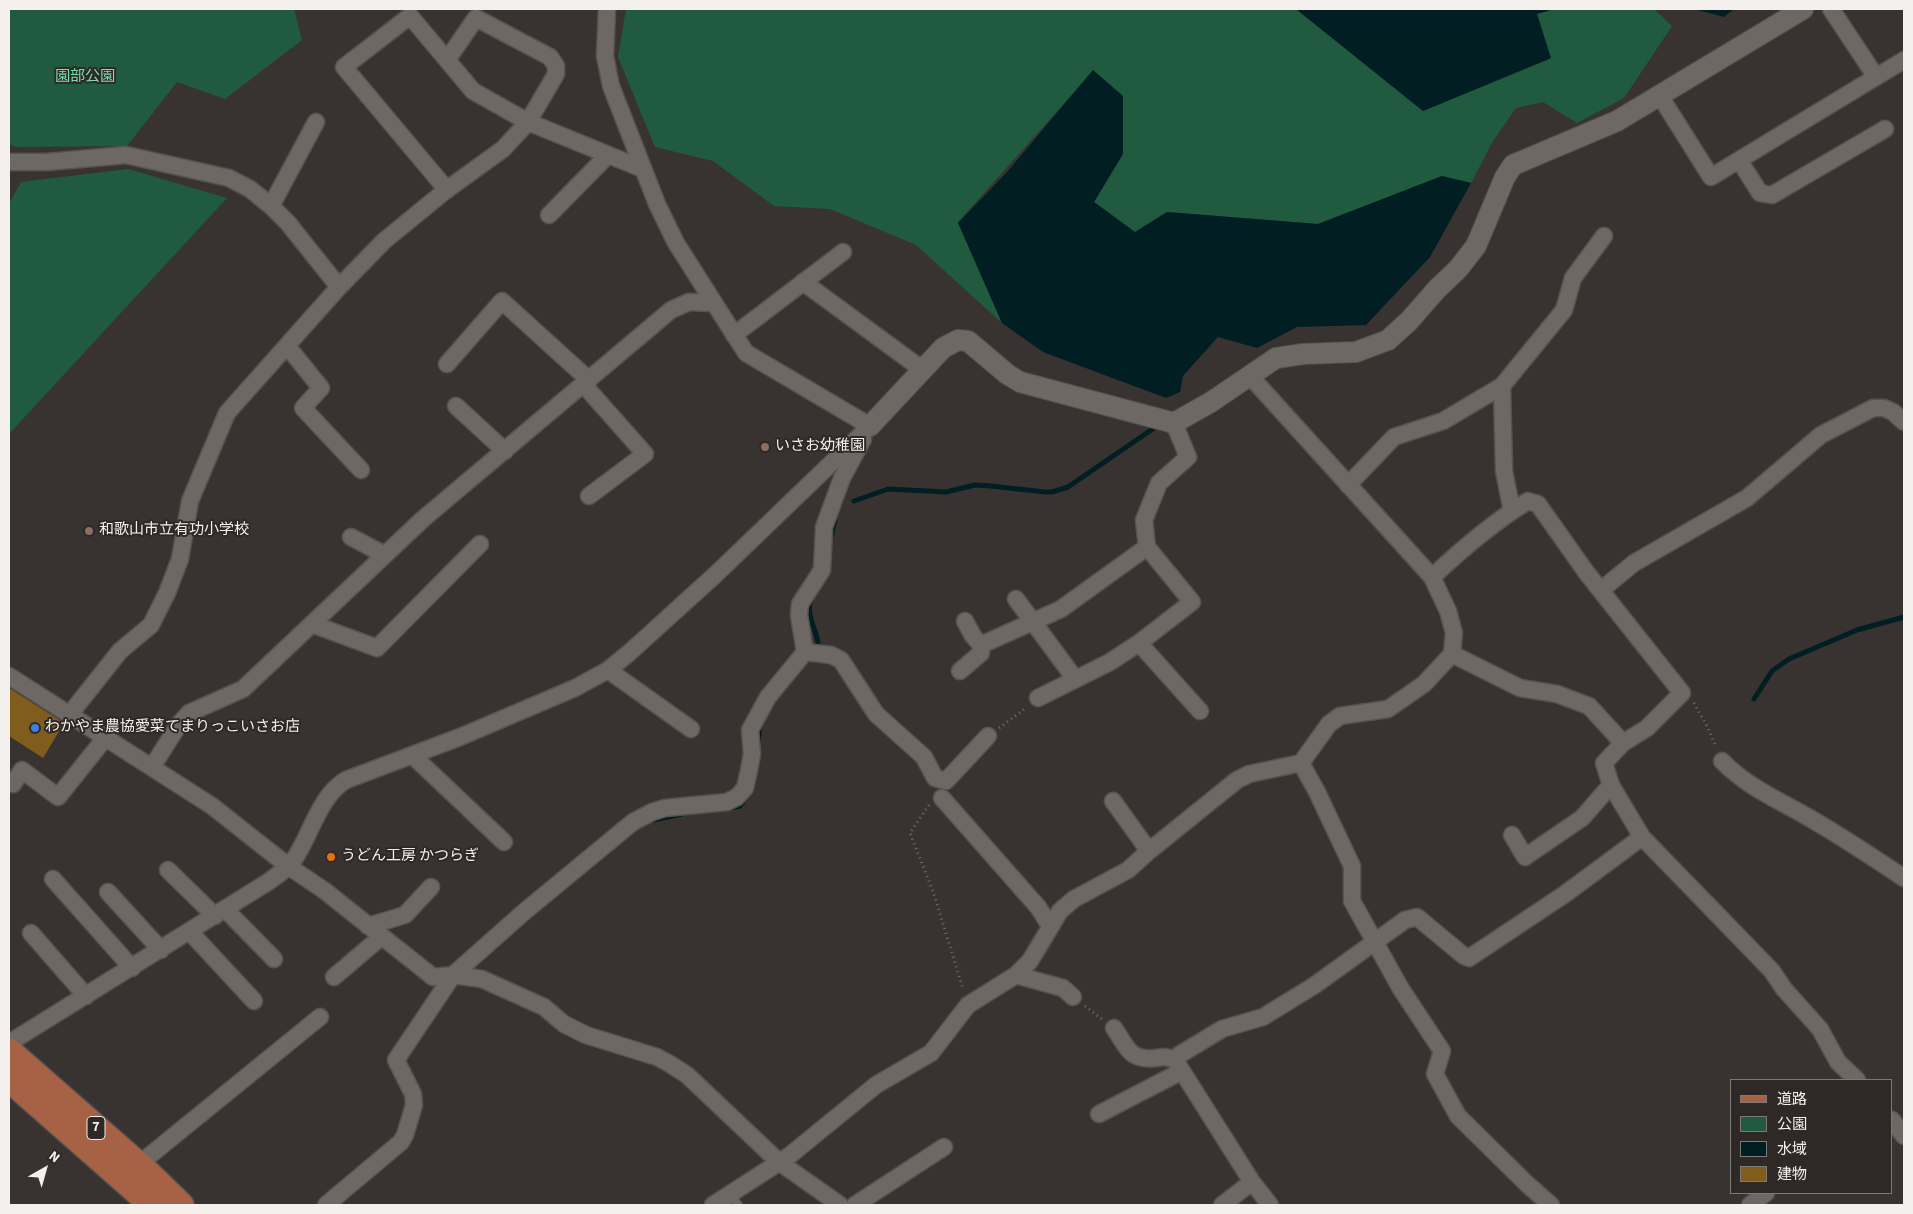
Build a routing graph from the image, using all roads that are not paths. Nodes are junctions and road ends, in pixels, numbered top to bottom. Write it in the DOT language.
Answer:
graph roads {
  1 [pos="607,9"];
  2 [pos="1804,9"];
  3 [pos="1831,9"];
  4 [pos="446,60"];
  5 [pos="1904,60"];
  6 [pos="1876,77"];
  7 [pos="1660,96"];
  8 [pos="316,122"];
  9 [pos="528,122"];
  10 [pos="1885,129"];
  11 [pos="608,156"];
  12 [pos="1739,160"];
  13 [pos="9,162"];
  14 [pos="643,169"];
  15 [pos="447,190"];
  16 [pos="271,206"];
  17 [pos="549,215"];
  18 [pos="1604,236"];
  19 [pos="843,252"];
  20 [pos="803,282"];
  21 [pos="339,287"];
  22 [pos="714,303"];
  23 [pos="734,335"];
  24 [pos="287,346"];
  25 [pos="447,364"];
  26 [pos="923,370"];
  27 [pos="1249,375"];
  28 [pos="586,382"];
  29 [pos="1502,386"];
  30 [pos="456,406"];
  31 [pos="1904,422"];
  32 [pos="1174,423"];
  33 [pos="870,426"];
  34 [pos="505,451"];
  35 [pos="361,470"];
  36 [pos="1348,485"];
  37 [pos="589,496"];
  38 [pos="1512,511"];
  39 [pos="351,536"];
  40 [pos="480,544"];
  41 [pos="1147,547"];
  42 [pos="385,555"];
  43 [pos="1432,577"];
  44 [pos="1600,590"];
  45 [pos="1016,599"];
  46 [pos="966,621"];
  47 [pos="1034,622"];
  48 [pos="312,624"];
  49 [pos="1139,643"];
  50 [pos="981,645"];
  51 [pos="804,652"];
  52 [pos="1452,654"];
  53 [pos="608,670"];
  54 [pos="960,672"];
  55 [pos="1070,672"];
  56 [pos="9,676"];
  57 [pos="1038,698"];
  58 [pos="1200,711"];
  59 [pos="70,714"];
  60 [pos="691,729"];
  61 [pos="988,736"];
  62 [pos="106,737"];
  63 [pos="1624,743"];
  64 [pos="412,755"];
  65 [pos="1722,761"];
  66 [pos="1301,763"];
  67 [pos="152,768"];
  68 [pos="9,782"];
  69 [pos="1610,785"];
  70 [pos="942,798"];
  71 [pos="1113,801"];
  72 [pos="1512,835"];
  73 [pos="1642,837"];
  74 [pos="504,842"];
  75 [pos="1149,850"];
  76 [pos="288,866"];
  77 [pos="168,870"];
  78 [pos="53,878"];
  79 [pos="1904,878"];
  80 [pos="432,887"];
  81 [pos="108,892"];
  82 [pos="220,913"];
  83 [pos="368,926"];
  84 [pos="1050,926"];
  85 [pos="190,932"];
  86 [pos="31,933"];
  87 [pos="381,937"];
  88 [pos="1376,942"];
  89 [pos="161,950"];
  90 [pos="274,959"];
  91 [pos="132,968"];
  92 [pos="453,975"];
  93 [pos="1016,975"];
  94 [pos="334,977"];
  95 [pos="86,996"];
  96 [pos="1073,996"];
  97 [pos="254,1001"];
  98 [pos="320,1017"];
  99 [pos="1114,1028"];
  100 [pos="9,1043"];
  101 [pos="9,1052"];
  102 [pos="1179,1065"];
  103 [pos="9,1079"];
  104 [pos="1856,1079"];
  105 [pos="1099,1114"];
  106 [pos="1893,1121"];
  107 [pos="1904,1136"];
  108 [pos="944,1147"];
  109 [pos="778,1162"];
  110 [pos="138,1165"];
  111 [pos="1252,1182"];
  112 [pos="1765,1194"];
  113 [pos="734,1199"];
  114 [pos="152,1205"];
  115 [pos="181,1205"];
  116 [pos="326,1205"];
  117 [pos="713,1205"];
  118 [pos="840,1205"];
  119 [pos="856,1205"];
  120 [pos="1222,1205"];
  121 [pos="1270,1205"];
  122 [pos="1551,1205"];
  123 [pos="1750,1205"];
  1 -- 14 [label="street"];
  2 -- 7 [label="street"];
  3 -- 6 [label="street"];
  4 -- 9 [label="street"];
  4 -- 9 [label="street"];
  4 -- 15 [label="street"];
  5 -- 6 [label="street"];
  6 -- 12 [label="street"];
  7 -- 12 [label="street"];
  7 -- 27 [label="street"];
  8 -- 16 [label="street"];
  9 -- 11 [label="street"];
  9 -- 15 [label="street"];
  10 -- 12 [label="street"];
  11 -- 14 [label="street"];
  11 -- 17 [label="street"];
  13 -- 16 [label="street"];
  14 -- 22 [label="street"];
  15 -- 21 [label="street"];
  16 -- 21 [label="street"];
  18 -- 29 [label="street"];
  19 -- 20 [label="street"];
  20 -- 23 [label="street"];
  20 -- 26 [label="street"];
  21 -- 24 [label="street"];
  22 -- 23 [label="street"];
  22 -- 28 [label="street"];
  23 -- 33 [label="street"];
  24 -- 35 [label="street"];
  24 -- 59 [label="street"];
  25 -- 28 [label="street"];
  26 -- 32 [label="street"];
  26 -- 33 [label="street"];
  27 -- 32 [label="street"];
  27 -- 36 [label="street"];
  28 -- 34 [label="street"];
  28 -- 37 [label="street"];
  29 -- 36 [label="street"];
  29 -- 38 [label="street"];
  30 -- 34 [label="street"];
  31 -- 44 [label="street"];
  32 -- 41 [label="street"];
  33 -- 51 [label="street"];
  33 -- 53 [label="street"];
  34 -- 42 [label="street"];
  36 -- 43 [label="street"];
  38 -- 43 [label="street"];
  38 -- 44 [label="street"];
  39 -- 42 [label="street"];
  40 -- 48 [label="street"];
  41 -- 47 [label="street"];
  41 -- 49 [label="street"];
  42 -- 48 [label="street"];
  43 -- 52 [label="street"];
  44 -- 63 [label="street"];
  45 -- 47 [label="street"];
  46 -- 50 [label="street"];
  47 -- 50 [label="street"];
  47 -- 55 [label="street"];
  48 -- 67 [label="street"];
  49 -- 57 [label="street"];
  49 -- 58 [label="street"];
  50 -- 54 [label="street"];
  51 -- 61 [label="street"];
  51 -- 92 [label="street"];
  52 -- 63 [label="street"];
  52 -- 66 [label="street"];
  53 -- 60 [label="street"];
  53 -- 64 [label="street"];
  56 -- 59 [label="street"];
  59 -- 62 [label="street"];
  62 -- 67 [label="street"];
  62 -- 68 [label="street"];
  63 -- 69 [label="street"];
  64 -- 74 [label="street"];
  64 -- 76 [label="street"];
  65 -- 79 [label="street"];
  66 -- 75 [label="street"];
  66 -- 88 [label="street"];
  67 -- 76 [label="street"];
  69 -- 72 [label="street"];
  69 -- 73 [label="street"];
  70 -- 84 [label="street"];
  71 -- 75 [label="street"];
  73 -- 88 [label="street"];
  73 -- 104 [label="street"];
  75 -- 84 [label="street"];
  76 -- 82 [label="street"];
  76 -- 83 [label="street"];
  77 -- 82 [label="street"];
  78 -- 91 [label="street"];
  80 -- 83 [label="street"];
  81 -- 89 [label="street"];
  82 -- 85 [label="street"];
  82 -- 90 [label="street"];
  83 -- 87 [label="street"];
  84 -- 93 [label="street"];
  85 -- 89 [label="street"];
  85 -- 97 [label="street"];
  86 -- 95 [label="street"];
  87 -- 92 [label="street"];
  87 -- 94 [label="street"];
  88 -- 102 [label="street"];
  88 -- 122 [label="street"];
  89 -- 91 [label="street"];
  91 -- 95 [label="street"];
  92 -- 109 [label="street"];
  92 -- 116 [label="street"];
  93 -- 96 [label="street"];
  93 -- 109 [label="street"];
  95 -- 100 [label="street"];
  98 -- 110 [label="street"];
  99 -- 102 [label="street"];
  101 -- 110 [label="main road, 7"];
  102 -- 105 [label="street"];
  102 -- 111 [label="street"];
  103 -- 114 [label="main road, 7"];
  106 -- 107 [label="street"];
  108 -- 119 [label="street"];
  109 -- 113 [label="street"];
  109 -- 118 [label="street"];
  110 -- 115 [label="main road, 7"];
  111 -- 120 [label="street"];
  111 -- 121 [label="street"];
  112 -- 123 [label="street"];
  113 -- 117 [label="street"];
}
